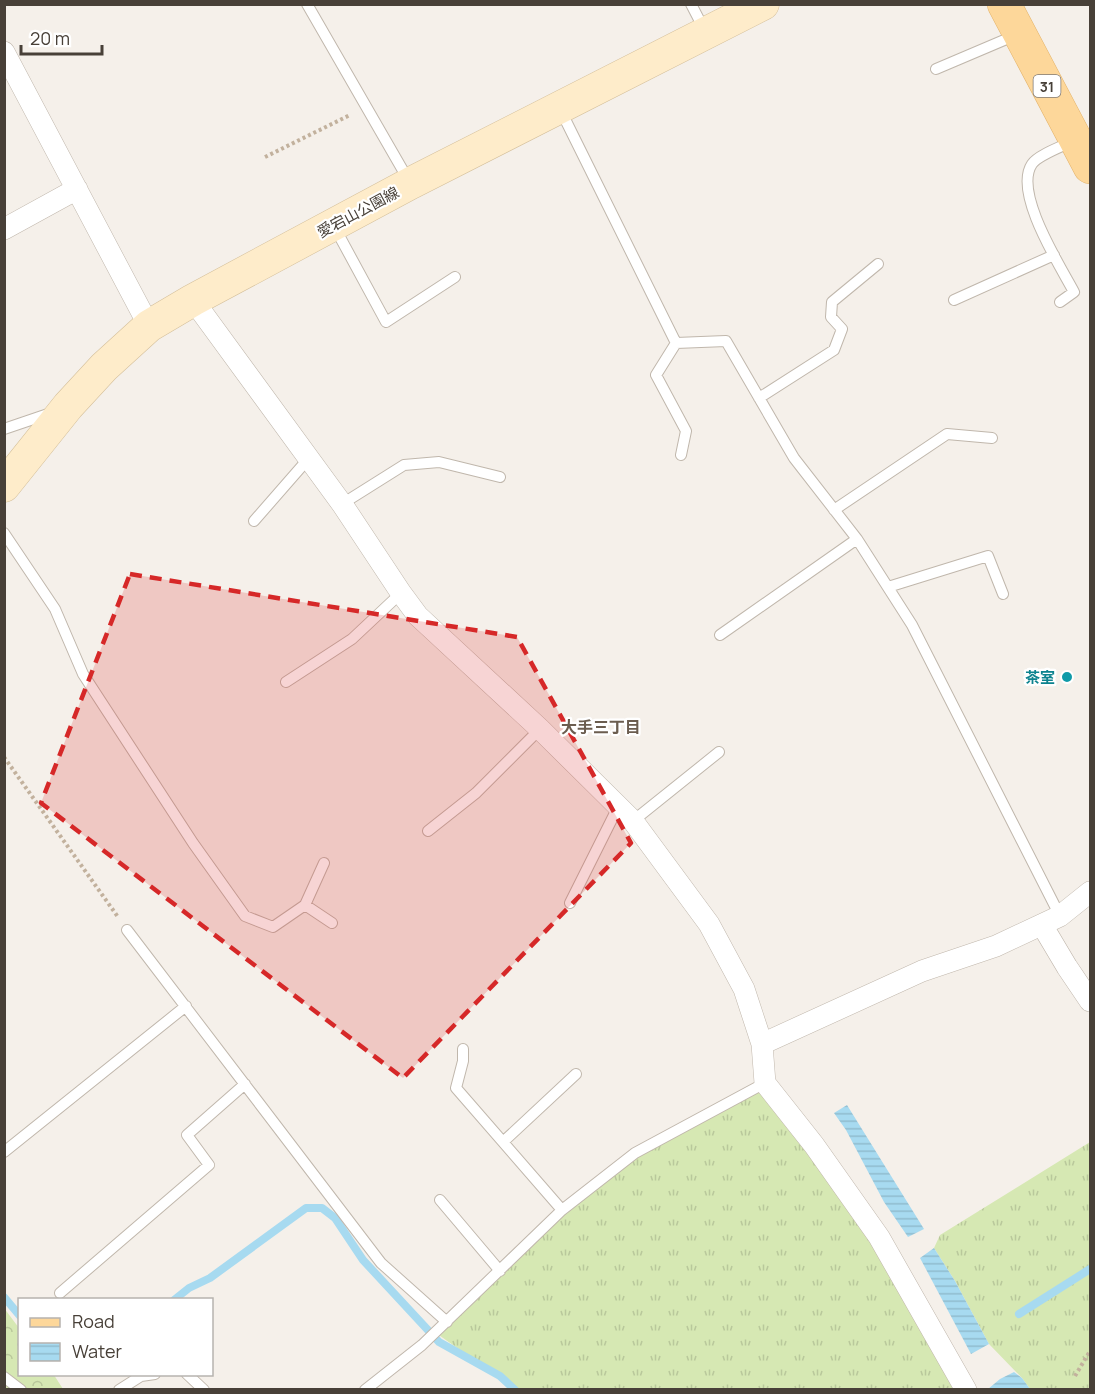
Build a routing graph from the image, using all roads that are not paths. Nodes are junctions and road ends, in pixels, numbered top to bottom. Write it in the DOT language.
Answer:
graph roads {
  1 [pos="307,4"];
  2 [pos="691,4"];
  3 [pos="763,4"];
  4 [pos="1004,4"];
  5 [pos="706,33"];
  6 [pos="1019,34"];
  7 [pos="4,52"];
  8 [pos="936,69"];
  9 [pos="560,109"];
  10 [pos="1083,153"];
  11 [pos="411,183"];
  12 [pos="77,189"];
  13 [pos="333,225"];
  14 [pos="4,229"];
  15 [pos="1054,255"];
  16 [pos="878,264"];
  17 [pos="455,277"];
  18 [pos="193,300"];
  19 [pos="954,300"];
  20 [pos="1060,302"];
  21 [pos="149,326"];
  22 [pos="676,342"];
  23 [pos="759,398"];
  24 [pos="68,406"];
  25 [pos="4,429"];
  26 [pos="992,438"];
  27 [pos="681,455"];
  28 [pos="309,459"];
  29 [pos="500,477"];
  30 [pos="4,486"];
  31 [pos="342,504"];
  32 [pos="834,510"];
  33 [pos="254,521"];
  34 [pos="4,533"];
  35 [pos="857,539"];
  36 [pos="888,587"];
  37 [pos="401,593"];
  38 [pos="1003,594"];
  39 [pos="720,635"];
  40 [pos="286,682"];
  41 [pos="540,729"];
  42 [pos="719,752"];
  43 [pos="626,814"];
  44 [pos="428,831"];
  45 [pos="324,863"];
  46 [pos="1090,892"];
  47 [pos="570,903"];
  48 [pos="305,905"];
  49 [pos="1051,920"];
  50 [pos="332,923"];
  51 [pos="128,930"];
  52 [pos="1090,1001"];
  53 [pos="186,1006"];
  54 [pos="762,1044"];
  55 [pos="463,1049"];
  56 [pos="576,1074"];
  57 [pos="765,1083"];
  58 [pos="245,1084"];
  59 [pos="503,1142"];
  60 [pos="4,1152"];
  61 [pos="440,1200"];
  62 [pos="562,1210"];
  63 [pos="500,1271"];
  64 [pos="60,1293"];
  65 [pos="446,1323"];
  66 [pos="141,1376"];
  67 [pos="189,1376"];
  68 [pos="4,1377"];
  69 [pos="21,1389"];
  70 [pos="119,1389"];
  71 [pos="204,1389"];
  72 [pos="365,1389"];
  73 [pos="966,1389"];
  1 -- 11 [label="lane"];
  2 -- 5 [label="lane"];
  3 -- 5 [label="main road, 愛宕山公園線"];
  4 -- 6 [label="main road, 31"];
  5 -- 9 [label="main road, 愛宕山公園線"];
  6 -- 8 [label="lane"];
  6 -- 10 [label="main road, 31"];
  7 -- 12 [label="street"];
  9 -- 11 [label="main road, 愛宕山公園線"];
  9 -- 22 [label="lane"];
  10 -- 15 [label="lane"];
  11 -- 13 [label="main road, 愛宕山公園線"];
  12 -- 14 [label="street"];
  12 -- 21 [label="street"];
  13 -- 17 [label="lane"];
  13 -- 18 [label="main road, 愛宕山公園線"];
  15 -- 19 [label="lane"];
  15 -- 20 [label="lane"];
  16 -- 23 [label="lane"];
  18 -- 21 [label="main road, 愛宕山公園線"];
  18 -- 28 [label="street"];
  21 -- 24 [label="main road, 愛宕山公園線"];
  22 -- 23 [label="lane"];
  22 -- 27 [label="lane"];
  23 -- 32 [label="lane"];
  24 -- 25 [label="lane"];
  24 -- 30 [label="main road, 愛宕山公園線"];
  26 -- 32 [label="lane"];
  28 -- 31 [label="street"];
  28 -- 33 [label="lane"];
  29 -- 31 [label="lane"];
  31 -- 37 [label="street"];
  32 -- 35 [label="lane"];
  34 -- 48 [label="lane"];
  35 -- 36 [label="lane"];
  35 -- 39 [label="lane"];
  36 -- 38 [label="lane"];
  36 -- 49 [label="lane"];
  37 -- 40 [label="lane"];
  37 -- 41 [label="street"];
  41 -- 43 [label="street"];
  41 -- 44 [label="lane"];
  42 -- 43 [label="lane"];
  43 -- 47 [label="lane"];
  43 -- 54 [label="street"];
  45 -- 48 [label="lane"];
  46 -- 49 [label="street"];
  48 -- 50 [label="lane"];
  49 -- 52 [label="street"];
  49 -- 54 [label="street"];
  51 -- 53 [label="lane"];
  53 -- 58 [label="lane"];
  53 -- 60 [label="lane"];
  54 -- 57 [label="street"];
  55 -- 59 [label="lane"];
  56 -- 59 [label="lane"];
  57 -- 62 [label="lane"];
  57 -- 73 [label="street"];
  58 -- 64 [label="lane"];
  58 -- 65 [label="lane"];
  59 -- 62 [label="lane"];
  61 -- 63 [label="lane"];
  62 -- 63 [label="lane"];
  63 -- 65 [label="lane"];
  65 -- 72 [label="lane"];
  66 -- 70 [label="lane"];
  67 -- 71 [label="lane"];
  68 -- 69 [label="lane"];
}
